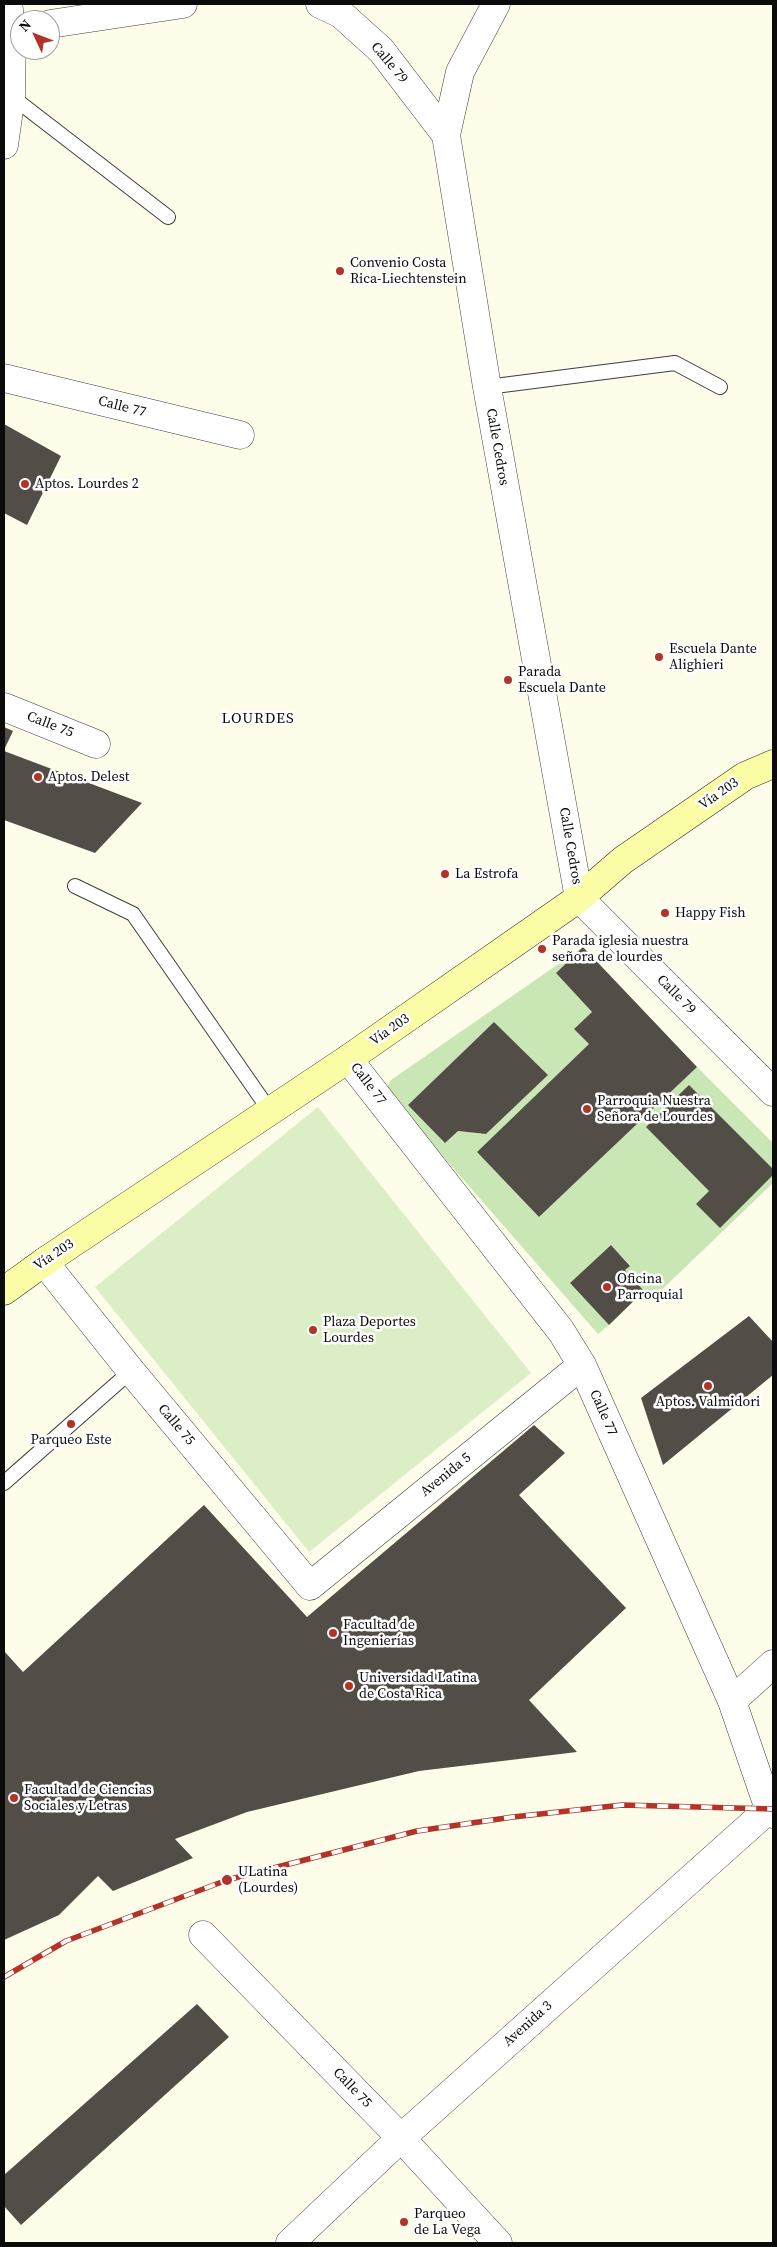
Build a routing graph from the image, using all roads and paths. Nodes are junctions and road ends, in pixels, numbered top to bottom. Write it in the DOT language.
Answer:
graph roads {
  1 [pos="183,4"];
  2 [pos="320,4"];
  3 [pos="496,4"];
  4 [pos="60,22"];
  5 [pos="14,60"];
  6 [pos="11,96"];
  7 [pos="446,135"];
  8 [pos="4,145"];
  9 [pos="168,217"];
  10 [pos="4,378"];
  11 [pos="720,386"];
  12 [pos="486,387"];
  13 [pos="240,435"];
  14 [pos="4,707"];
  15 [pos="96,744"];
  16 [pos="773,764"];
  17 [pos="75,886"];
  18 [pos="579,898"];
  19 [pos="348,1059"];
  20 [pos="773,1092"];
  21 [pos="270,1111"];
  22 [pos="44,1262"];
  23 [pos="4,1292"];
  24 [pos="582,1365"];
  25 [pos="130,1371"];
  26 [pos="4,1483"];
  27 [pos="310,1586"];
  28 [pos="773,1664"];
  29 [pos="732,1701"];
  30 [pos="771,1812"];
  31 [pos="203,1935"];
  32 [pos="401,2138"];
  33 [pos="290,2243"];
  34 [pos="498,2243"];
  1 -- 4 [label="street"];
  2 -- 7 [label="street, Calle 79"];
  3 -- 7 [label="street, Calle Cedros"];
  5 -- 6 [label="street"];
  6 -- 8 [label="street"];
  6 -- 9 [label="lane"];
  7 -- 12 [label="street, Calle Cedros"];
  10 -- 13 [label="street, Calle 77"];
  11 -- 12 [label="lane"];
  12 -- 18 [label="street, Calle Cedros"];
  14 -- 15 [label="street, Calle 75"];
  16 -- 18 [label="main road, Vía 203"];
  17 -- 21 [label="lane"];
  18 -- 19 [label="main road, Vía 203"];
  18 -- 20 [label="street, Calle 79"];
  19 -- 21 [label="main road, Vía 203"];
  19 -- 24 [label="street, Calle 77"];
  21 -- 22 [label="main road, Vía 203"];
  22 -- 23 [label="main road, Vía 203"];
  22 -- 25 [label="street, Calle 75"];
  24 -- 27 [label="street, Avenida 5"];
  24 -- 29 [label="street, Calle 77"];
  25 -- 26 [label="lane"];
  25 -- 27 [label="street, Calle 75"];
  28 -- 29 [label="street"];
  29 -- 30 [label="street, Calle 77"];
  30 -- 32 [label="street, Avenida 3"];
  31 -- 32 [label="street, Calle 75"];
  32 -- 33 [label="street, Avenida 3"];
  32 -- 34 [label="street, Calle 75"];
}
